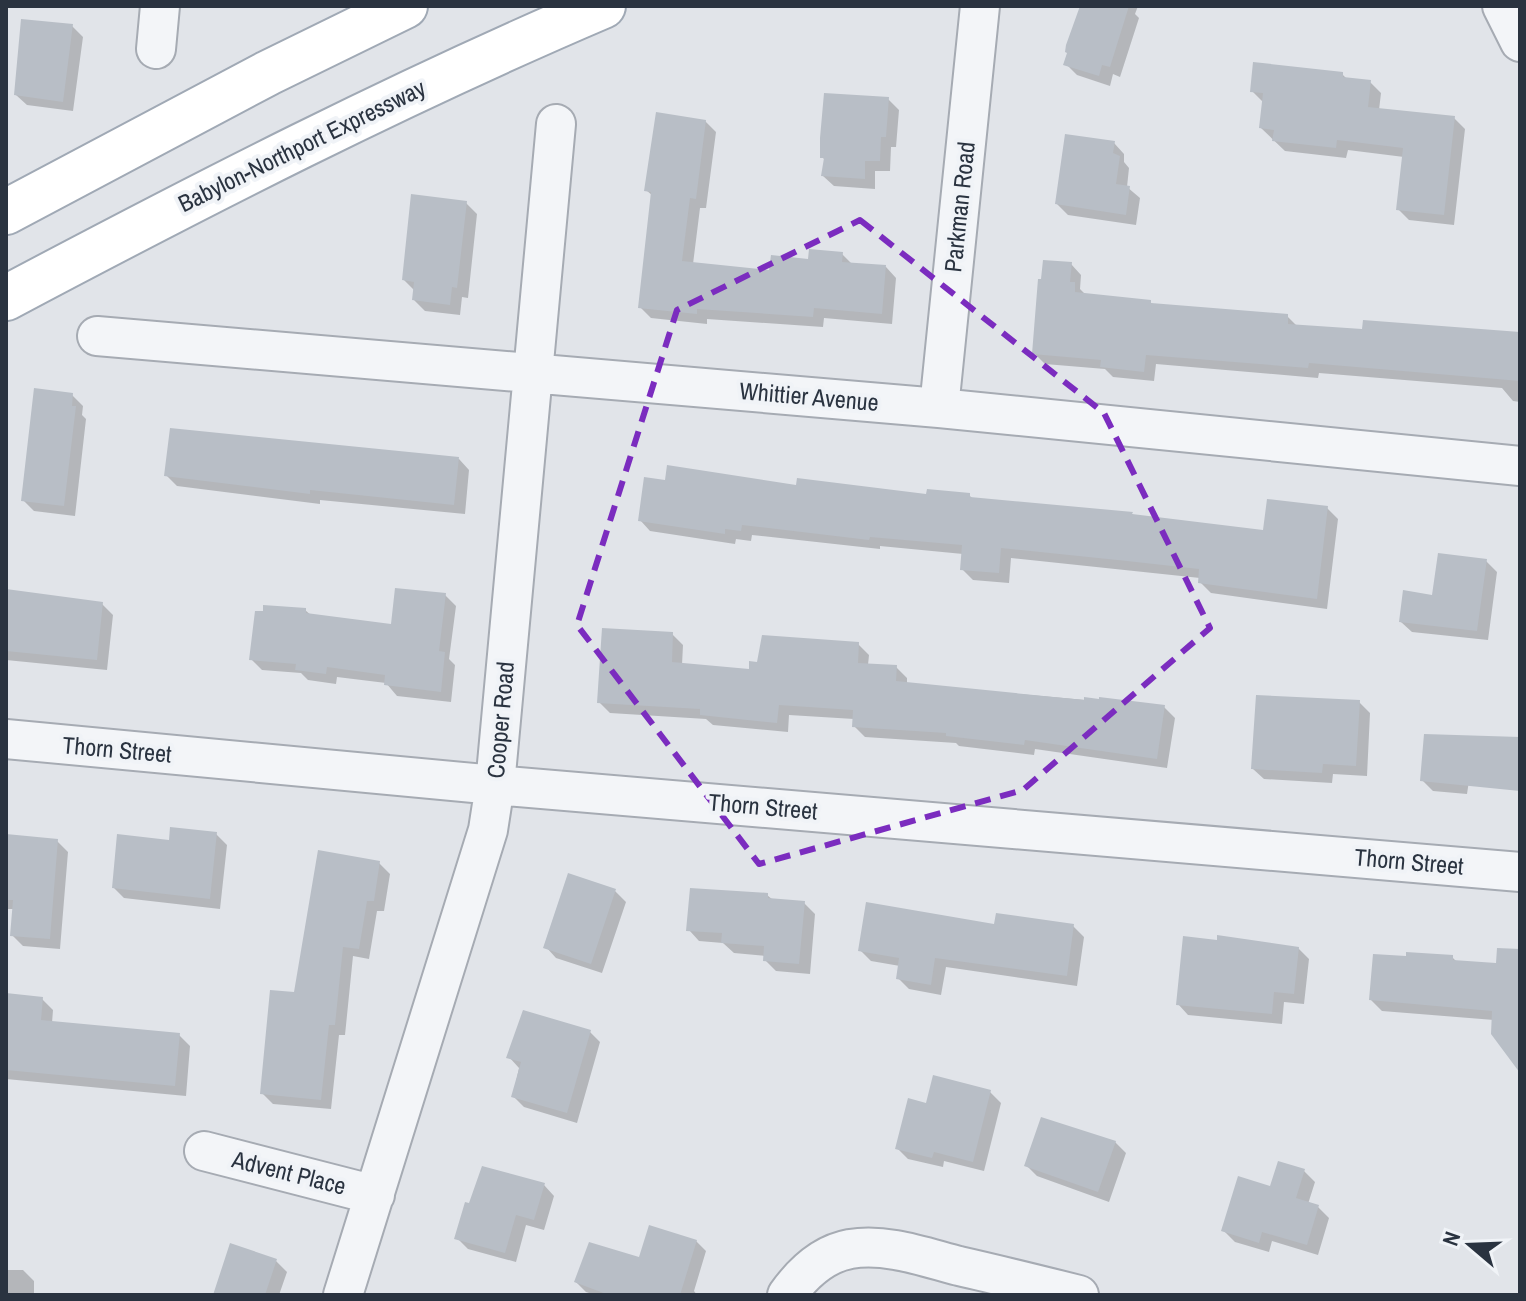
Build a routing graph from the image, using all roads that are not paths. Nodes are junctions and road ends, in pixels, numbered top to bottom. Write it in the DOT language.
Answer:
graph roads {
  1 [pos="160,6"];
  2 [pos="405,6"];
  3 [pos="603,6"];
  4 [pos="980,6"];
  5 [pos="1502,6"];
  6 [pos="1520,42"];
  7 [pos="156,49"];
  8 [pos="556,124"];
  9 [pos="6,212"];
  10 [pos="6,298"];
  11 [pos="97,336"];
  12 [pos="534,373"];
  13 [pos="939,408"];
  14 [pos="1520,466"];
  15 [pos="6,739"];
  16 [pos="495,785"];
  17 [pos="1520,872"];
  18 [pos="204,1151"];
  19 [pos="375,1195"];
  20 [pos="793,1287"];
  21 [pos="343,1295"];
  22 [pos="1079,1295"];
  1 -- 7 [label="street"];
  2 -- 9 [label="main road"];
  3 -- 10 [label="main road, Babylon-Northport Expressway"];
  4 -- 13 [label="street, Parkman Road"];
  5 -- 6 [label="street"];
  8 -- 12 [label="street, Cooper Road"];
  11 -- 12 [label="street, Whittier Avenue"];
  12 -- 13 [label="street, Whittier Avenue"];
  12 -- 16 [label="street, Cooper Road"];
  13 -- 14 [label="street, Whittier Avenue"];
  15 -- 16 [label="street, Thorn Street"];
  16 -- 17 [label="street, Thorn Street"];
  16 -- 19 [label="street, Cooper Road"];
  18 -- 19 [label="street, Advent Place"];
  19 -- 21 [label="street, Cooper Road"];
  20 -- 22 [label="street"];
}
